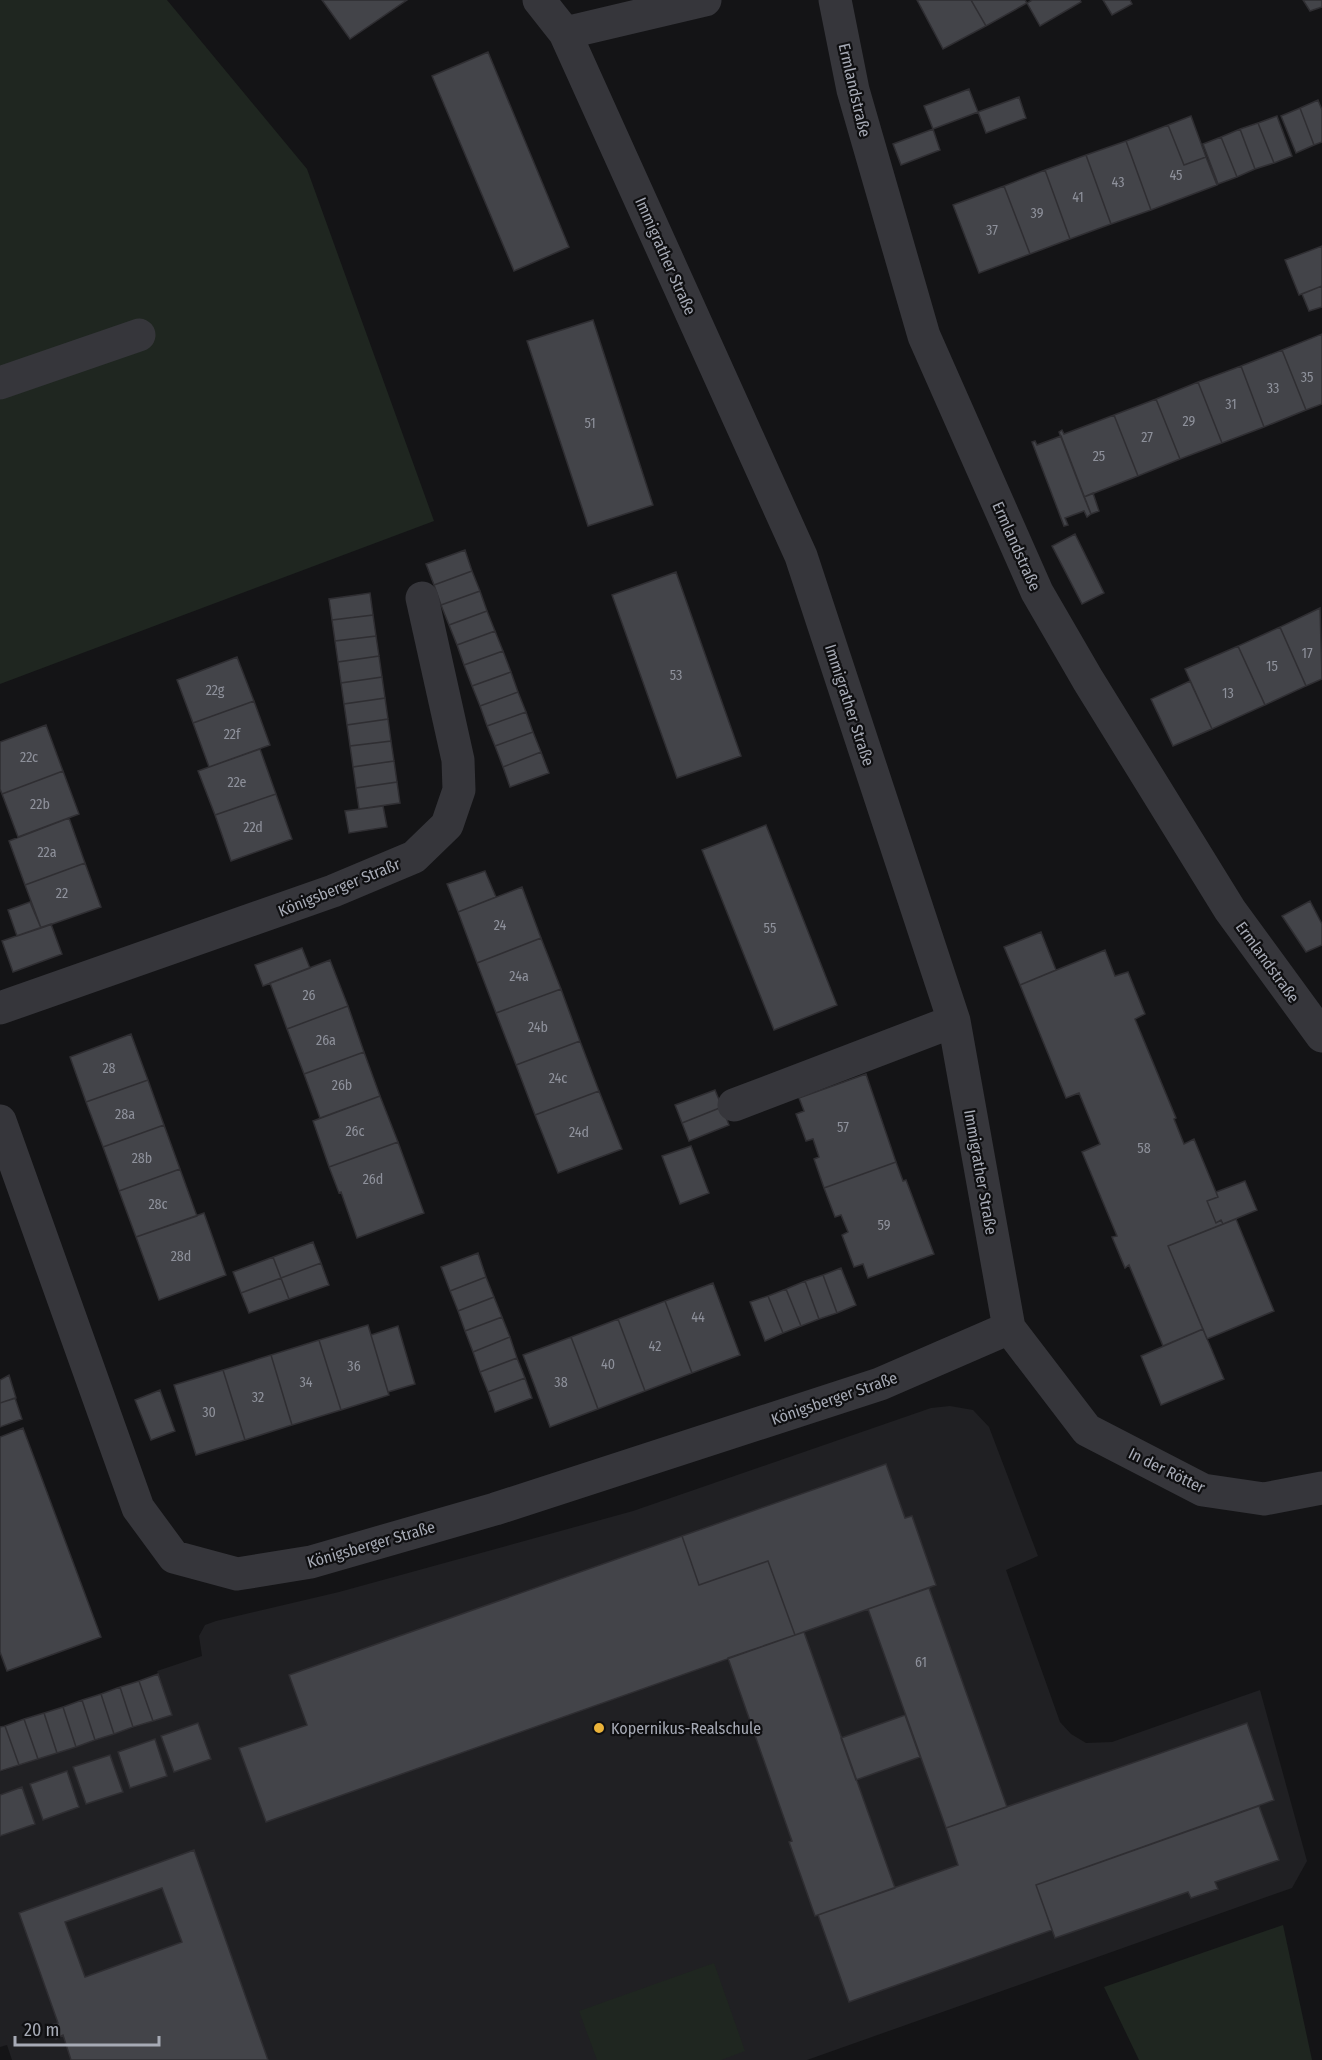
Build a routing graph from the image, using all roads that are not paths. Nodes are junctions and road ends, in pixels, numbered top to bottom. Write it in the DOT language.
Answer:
graph roads {
  1 [pos="539,0"];
  2 [pos="705,0"];
  3 [pos="835,0"];
  4 [pos="565,33"];
  5 [pos="138,336"];
  6 [pos="0,383"];
  7 [pos="422,598"];
  8 [pos="0,1008"];
  9 [pos="954,1021"];
  10 [pos="1322,1036"];
  11 [pos="734,1105"];
  12 [pos="0,1121"];
  13 [pos="1010,1328"];
  14 [pos="1087,1430"];
  15 [pos="1322,1488"];
  1 -- 4 [label="street, Immigrather Straße"];
  2 -- 4 [label="street"];
  3 -- 10 [label="street, Ermlandstraße"];
  4 -- 9 [label="street, Immigrather Straße"];
  5 -- 6 [label="street"];
  7 -- 8 [label="street, Königsberger Straßr"];
  9 -- 11 [label="street"];
  9 -- 13 [label="street, Immigrather Straße"];
  12 -- 13 [label="street, Königsberger Straße"];
  13 -- 14 [label="street, Immigrather Straße"];
  14 -- 15 [label="street, In der Rötter"];
}
